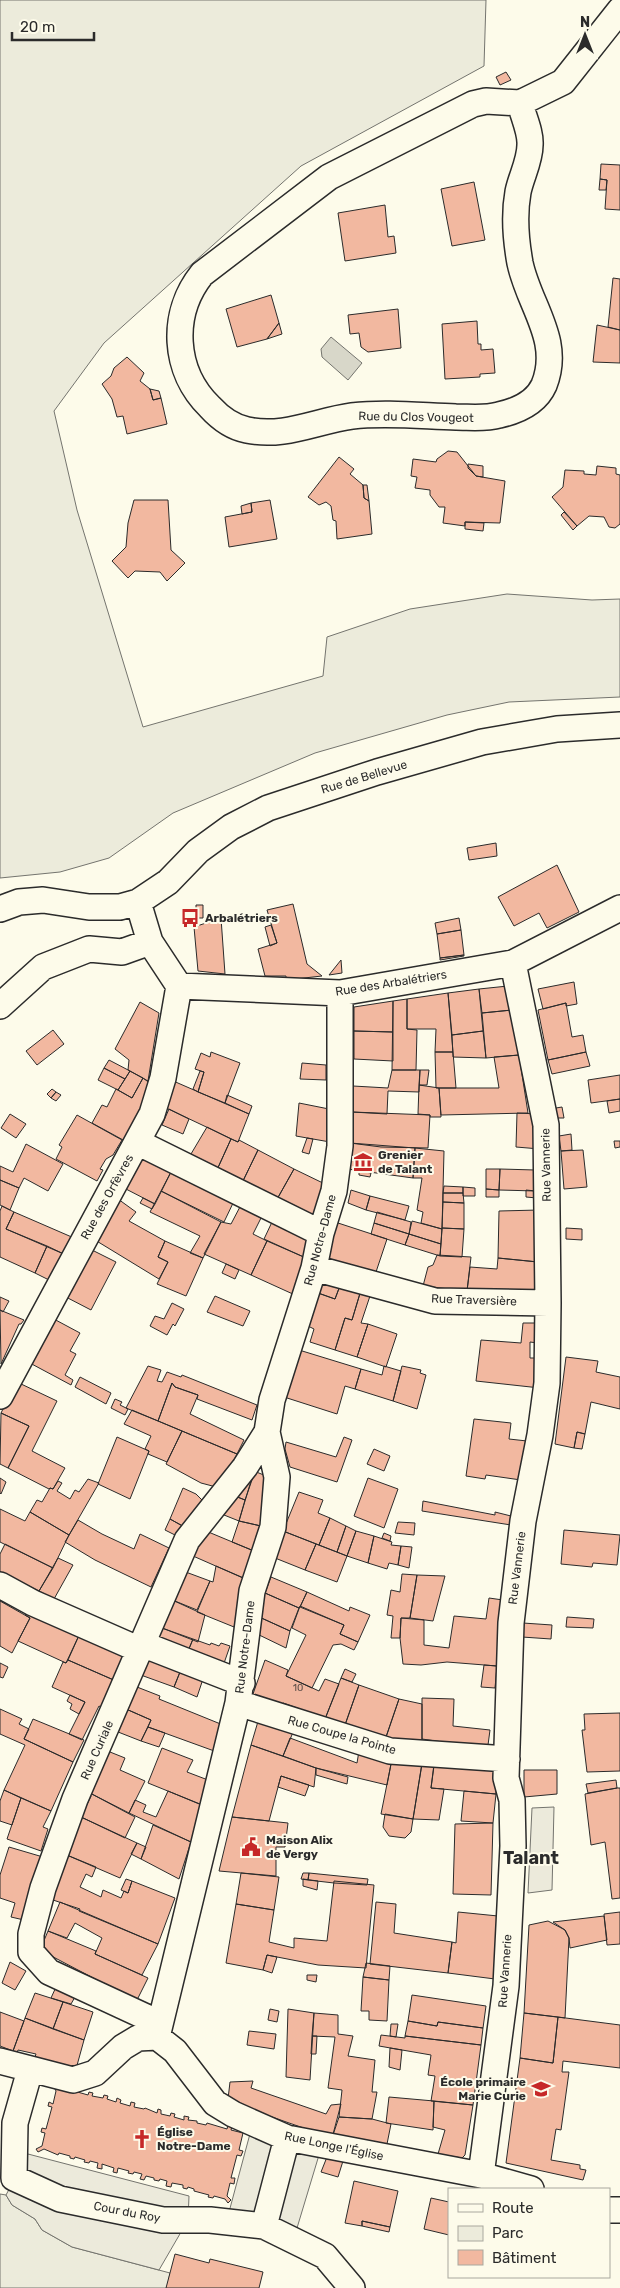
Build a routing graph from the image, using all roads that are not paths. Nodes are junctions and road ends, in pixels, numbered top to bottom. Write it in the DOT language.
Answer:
graph roads {
  1 [pos="620,10"];
  2 [pos="520,103"];
  3 [pos="620,725"];
  4 [pos="138,902"];
  5 [pos="0,908"];
  6 [pos="620,908"];
  7 [pos="150,942"];
  8 [pos="513,963"];
  9 [pos="179,986"];
  10 [pos="340,992"];
  11 [pos="0,1006"];
  12 [pos="137,1142"];
  13 [pos="321,1234"];
  14 [pos="314,1268"];
  15 [pos="548,1303"];
  16 [pos="0,1396"];
  17 [pos="267,1432"];
  18 [pos="0,1585"];
  19 [pos="141,1647"];
  20 [pos="240,1693"];
  21 [pos="507,1759"];
  22 [pos="158,2030"];
  23 [pos="0,2061"];
  24 [pos="30,2070"];
  25 [pos="287,2138"];
  26 [pos="481,2175"];
  27 [pos="528,2188"];
  28 [pos="264,2226"];
  29 [pos="352,2288"];
  1 -- 2 [label="street, Rue du Clos Vougeot"];
  2 -- 2 [label="street, Rue du Clos Vougeot"];
  3 -- 4 [label="street, Rue de Bellevue"];
  4 -- 5 [label="street"];
  4 -- 7 [label="street"];
  6 -- 8 [label="street, Rue des Arbalétriers"];
  7 -- 9 [label="street"];
  7 -- 11 [label="street"];
  8 -- 10 [label="street, Rue des Arbalétriers"];
  8 -- 15 [label="street, Rue Vannerie"];
  9 -- 10 [label="street, Rue des Arbalétriers"];
  9 -- 12 [label="street, Rue des Orfèvres"];
  10 -- 13 [label="street, Rue Notre-Dame"];
  12 -- 13 [label="street"];
  12 -- 16 [label="street, Rue des Orfèvres"];
  13 -- 14 [label="street, Rue Notre-Dame"];
  14 -- 15 [label="street, Rue Traversière"];
  14 -- 17 [label="street, Rue Notre-Dame"];
  15 -- 21 [label="street, Rue Vannerie"];
  17 -- 19 [label="street, Rue Curiale"];
  17 -- 20 [label="street, Rue Notre-Dame"];
  18 -- 19 [label="street, Rue Coupe la Pointe"];
  19 -- 20 [label="street, Rue Coupe la Pointe"];
  19 -- 22 [label="street, Rue Curiale"];
  20 -- 21 [label="street, Rue Coupe la Pointe"];
  20 -- 22 [label="street, Rue Notre-Dame"];
  21 -- 26 [label="street, Rue Vannerie"];
  22 -- 24 [label="street"];
  22 -- 25 [label="street, Rue Longe l'Église"];
  23 -- 24 [label="street"];
  24 -- 28 [label="street, Cour du Roy"];
  25 -- 26 [label="street, Rue Longe l'Église"];
  25 -- 28 [label="street"];
  26 -- 27 [label="street, Rue Longe l'Église"];
  28 -- 29 [label="street"];
}
